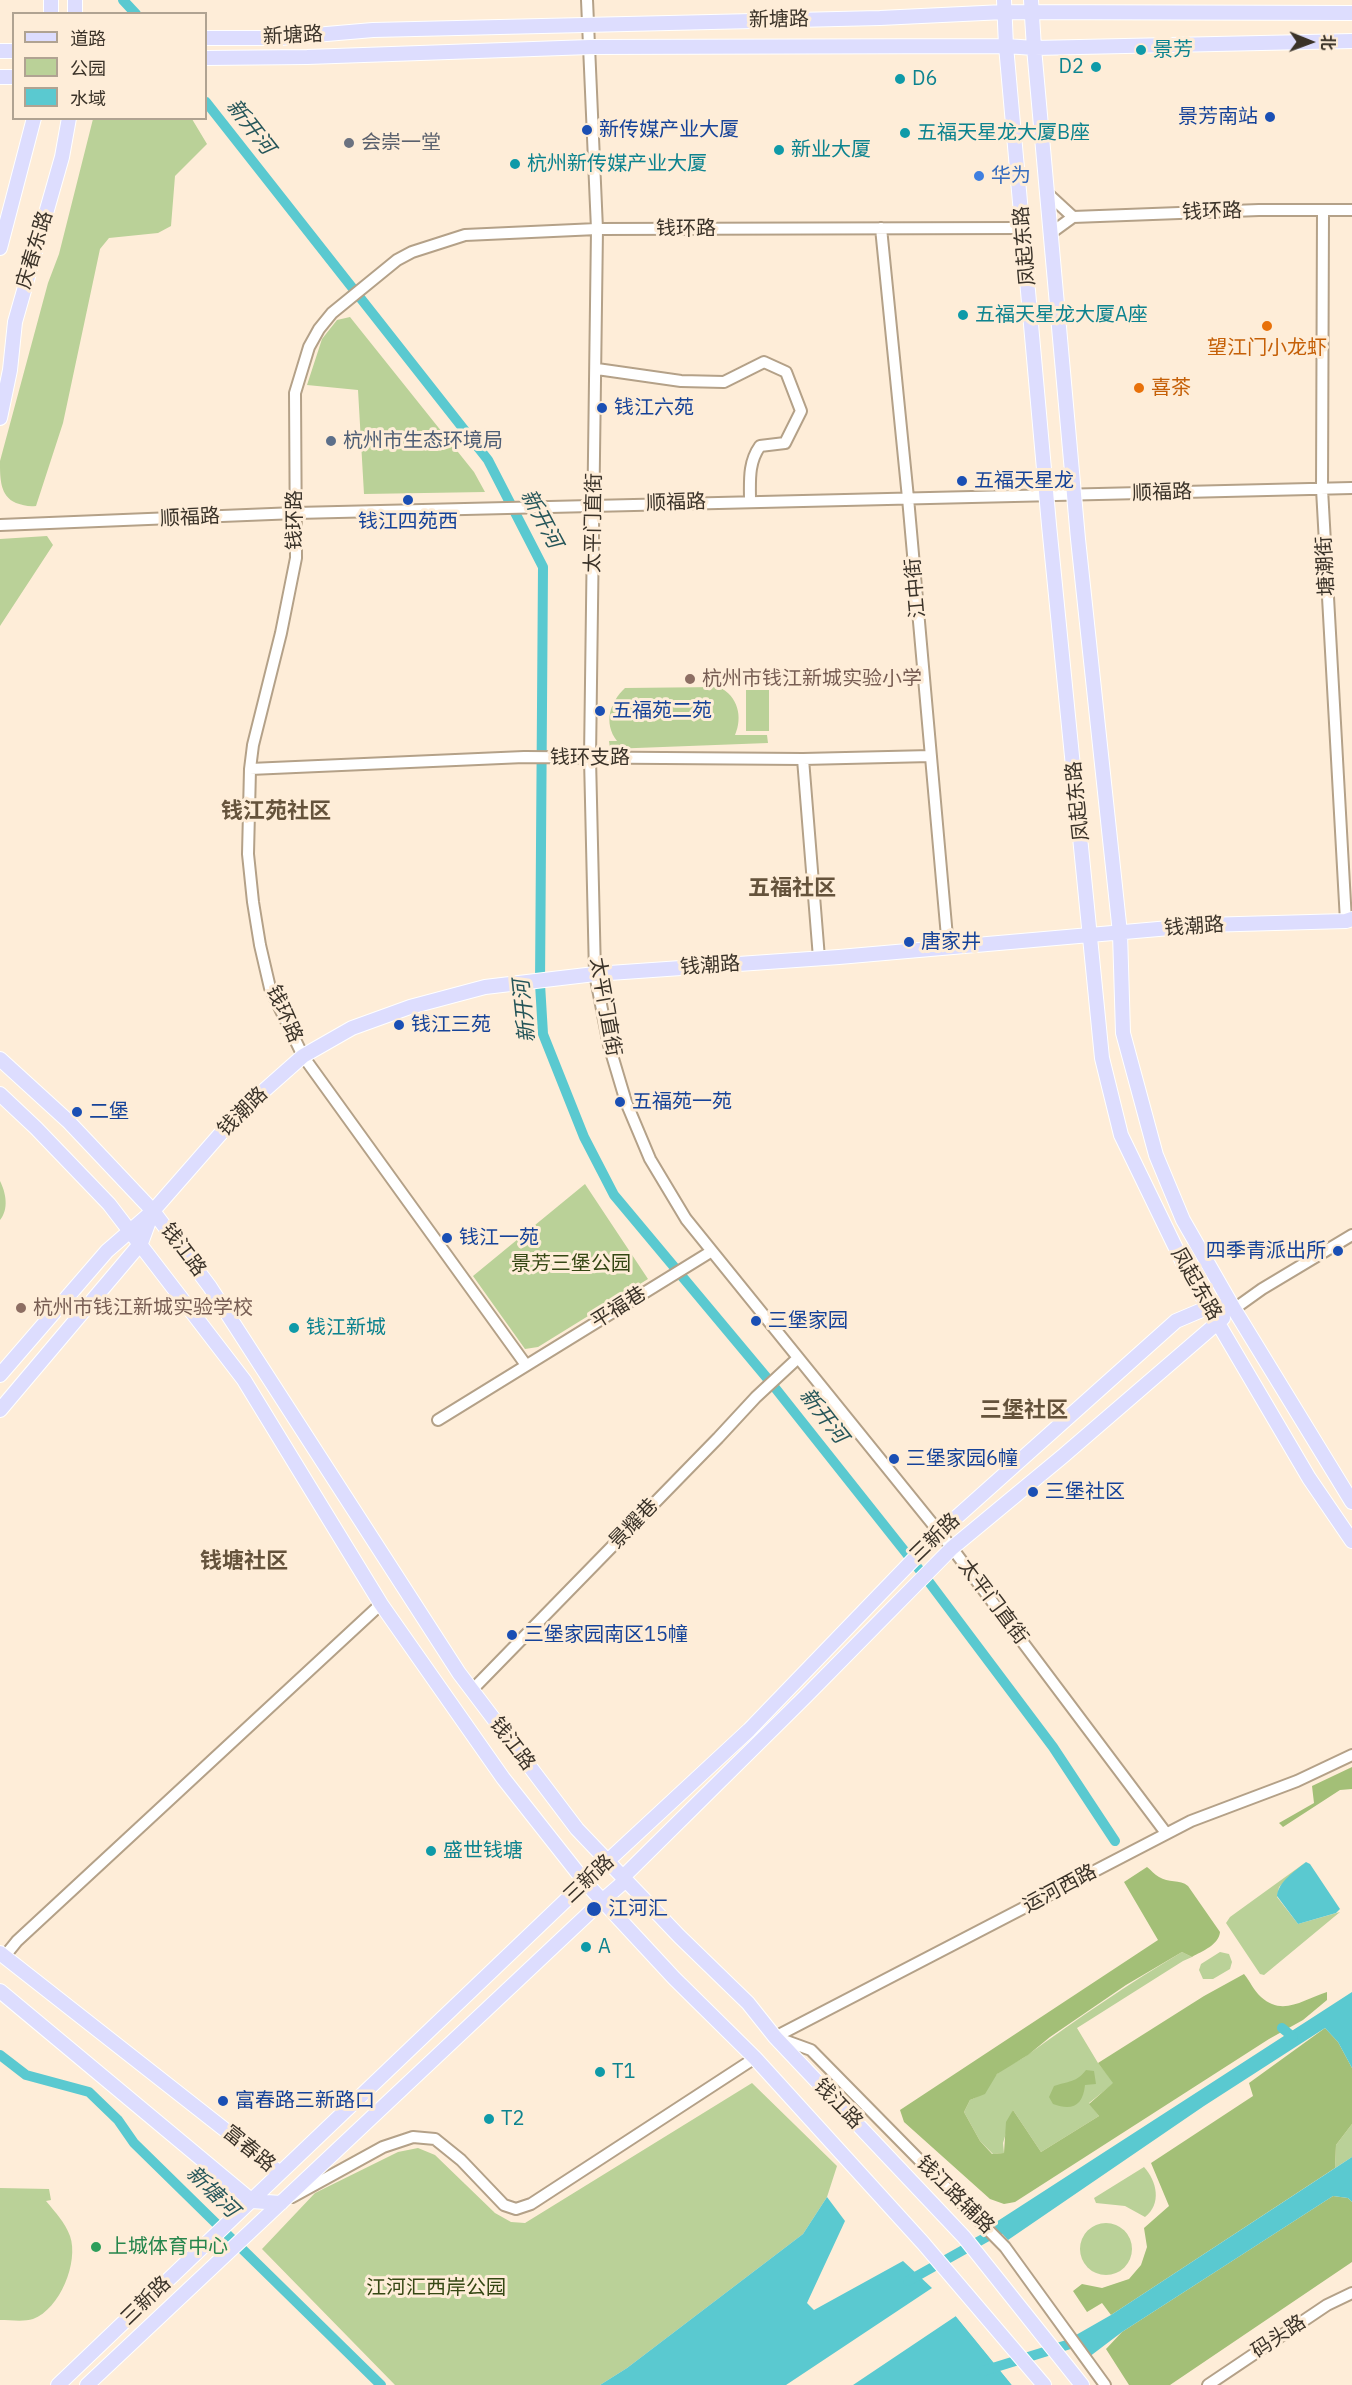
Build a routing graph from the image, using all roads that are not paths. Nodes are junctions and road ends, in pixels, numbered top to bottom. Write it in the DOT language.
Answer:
graph roads {
  1 [pos="587,0"];
  2 [pos="1004,6"];
  3 [pos="1031,6"];
  4 [pos="1352,13"];
  5 [pos="589,23"];
  6 [pos="207,38"];
  7 [pos="1352,41"];
  8 [pos="1006,46"];
  9 [pos="590,47"];
  10 [pos="1034,48"];
  11 [pos="207,58"];
  12 [pos="33,120"];
  13 [pos="69,120"];
  14 [pos="1047,193"];
  15 [pos="1323,210"];
  16 [pos="1352,210"];
  17 [pos="1073,218"];
  18 [pos="881,228"];
  19 [pos="1023,228"];
  20 [pos="597,229"];
  21 [pos="1051,232"];
  22 [pos="0,248"];
  23 [pos="15,322"];
  24 [pos="597,369"];
  25 [pos="0,374"];
  26 [pos="0,418"];
  27 [pos="1352,488"];
  28 [pos="1322,489"];
  29 [pos="1047,495"];
  30 [pos="1074,496"];
  31 [pos="908,498"];
  32 [pos="750,501"];
  33 [pos="594,506"];
  34 [pos="296,513"];
  35 [pos="0,525"];
  36 [pos="931,756"];
  37 [pos="590,758"];
  38 [pos="803,759"];
  39 [pos="250,769"];
  40 [pos="1350,921"];
  41 [pos="1120,933"];
  42 [pos="1091,934"];
  43 [pos="948,948"];
  44 [pos="819,958"];
  45 [pos="595,974"];
  46 [pos="303,1056"];
  47 [pos="0,1059"];
  48 [pos="0,1094"];
  49 [pos="153,1211"];
  50 [pos="130,1231"];
  51 [pos="1352,1236"];
  52 [pos="141,1243"];
  53 [pos="712,1251"];
  54 [pos="1209,1307"];
  55 [pos="1234,1309"];
  56 [pos="1218,1322"];
  57 [pos="798,1358"];
  58 [pos="526,1365"];
  59 [pos="0,1375"];
  60 [pos="0,1410"];
  61 [pos="438,1420"];
  62 [pos="1352,1502"];
  63 [pos="940,1532"];
  64 [pos="1352,1540"];
  65 [pos="952,1548"];
  66 [pos="381,1604"];
  67 [pos="472,1690"];
  68 [pos="1352,1755"];
  69 [pos="1166,1833"];
  70 [pos="608,1861"];
  71 [pos="625,1878"];
  72 [pos="585,1882"];
  73 [pos="603,1900"];
  74 [pos="2,1955"];
  75 [pos="0,1991"];
  76 [pos="775,2037"];
  77 [pos="755,2058"];
  78 [pos="280,2173"];
  79 [pos="252,2201"];
  80 [pos="281,2203"];
  81 [pos="1352,2293"];
  82 [pos="58,2385"];
  83 [pos="87,2385"];
  84 [pos="1044,2385"];
  85 [pos="1082,2385"];
  86 [pos="1105,2385"];
  87 [pos="1208,2385"];
  1 -- 5 [label="street, 太平门直街"];
  2 -- 3 [label="main road, 新塘路"];
  2 -- 5 [label="main road, 新塘路"];
  2 -- 8 [label="main road, 凤起东路"];
  3 -- 4 [label="main road, 新塘路"];
  3 -- 10 [label="main road, 凤起东路"];
  5 -- 6 [label="main road, 新塘路"];
  5 -- 9 [label="street, 太平门直街"];
  7 -- 10 [label="main road, 新塘路"];
  8 -- 9 [label="main road, 新塘路"];
  8 -- 10 [label="main road, 新塘路"];
  8 -- 19 [label="main road, 凤起东路"];
  9 -- 11 [label="main road, 新塘路"];
  9 -- 20 [label="street, 太平门直街"];
  10 -- 14 [label="main road, 凤起东路"];
  12 -- 22 [label="main road, 庆春东路"];
  13 -- 23 [label="main road, 庆春东路"];
  14 -- 17 [label="street"];
  14 -- 21 [label="main road, 凤起东路"];
  15 -- 16 [label="street, 钱环路"];
  15 -- 17 [label="street, 钱环路"];
  15 -- 28 [label="street, 塘潮街"];
  17 -- 21 [label="street"];
  18 -- 19 [label="street, 钱环路"];
  18 -- 20 [label="street, 钱环路"];
  18 -- 31 [label="street, 江中街"];
  19 -- 29 [label="main road, 凤起东路"];
  20 -- 24 [label="street, 太平门直街"];
  20 -- 34 [label="street, 钱环路"];
  21 -- 30 [label="main road, 凤起东路"];
  23 -- 25 [label="main road"];
  23 -- 26 [label="main road, 庆春东路"];
  24 -- 32 [label="street"];
  24 -- 33 [label="street, 太平门直街"];
  27 -- 28 [label="street, 顺福路"];
  28 -- 30 [label="street, 顺福路"];
  28 -- 40 [label="street, 塘潮街"];
  29 -- 30 [label="street, 顺福路"];
  29 -- 31 [label="street, 顺福路"];
  29 -- 42 [label="main road, 凤起东路"];
  30 -- 41 [label="main road, 凤起东路"];
  31 -- 32 [label="street, 顺福路"];
  31 -- 36 [label="street, 江中街"];
  32 -- 33 [label="street, 顺福路"];
  33 -- 34 [label="street, 顺福路"];
  33 -- 37 [label="street, 太平门直街"];
  34 -- 35 [label="street, 顺福路"];
  34 -- 39 [label="street, 钱环路"];
  36 -- 38 [label="street, 钱环支路"];
  36 -- 43 [label="street, 江中街"];
  37 -- 38 [label="street, 钱环支路"];
  37 -- 39 [label="street, 钱环支路"];
  37 -- 45 [label="street, 太平门直街"];
  38 -- 44 [label="street"];
  39 -- 46 [label="street, 钱环路"];
  40 -- 41 [label="main road, 钱潮路"];
  41 -- 42 [label="main road, 钱潮路"];
  41 -- 55 [label="main road, 凤起东路"];
  42 -- 43 [label="main road, 钱潮路"];
  42 -- 54 [label="main road, 凤起东路"];
  43 -- 44 [label="main road, 钱潮路"];
  44 -- 45 [label="main road, 钱潮路"];
  45 -- 46 [label="main road, 钱潮路"];
  45 -- 53 [label="street, 太平门直街"];
  46 -- 49 [label="main road, 钱潮路"];
  46 -- 58 [label="street, 钱环路"];
  47 -- 49 [label="main road, 钱江路"];
  48 -- 50 [label="main road, 钱江路"];
  49 -- 50 [label="main road, 钱潮路"];
  49 -- 52 [label="main road, 钱潮路"];
  49 -- 67 [label="main road, 钱江路"];
  50 -- 52 [label="main road, 钱江路"];
  50 -- 59 [label="main road, 钱潮路"];
  51 -- 55 [label="street"];
  52 -- 60 [label="main road, 钱潮路"];
  52 -- 66 [label="main road, 钱江路"];
  53 -- 57 [label="street, 太平门直街"];
  53 -- 58 [label="street, 平福巷"];
  54 -- 55 [label="main road, 三新路"];
  54 -- 56 [label="main road, 凤起东路"];
  54 -- 63 [label="main road, 三新路"];
  55 -- 56 [label="main road, 三新路"];
  55 -- 62 [label="main road, 凤起东路"];
  56 -- 64 [label="main road, 凤起东路"];
  56 -- 65 [label="main road, 三新路"];
  57 -- 63 [label="street, 太平门直街"];
  57 -- 67 [label="street, 景耀巷"];
  58 -- 61 [label="street, 平福巷"];
  63 -- 65 [label="street, 太平门直街"];
  63 -- 70 [label="main road, 三新路"];
  65 -- 69 [label="street, 太平门直街"];
  65 -- 71 [label="main road, 三新路"];
  66 -- 72 [label="main road, 钱江路"];
  66 -- 74 [label="street"];
  67 -- 70 [label="main road, 钱江路"];
  68 -- 69 [label="street, 运河西路"];
  69 -- 76 [label="street, 运河西路"];
  70 -- 71 [label="main road, 钱江路"];
  70 -- 72 [label="main road, 三新路"];
  71 -- 73 [label="main road, 三新路"];
  71 -- 76 [label="main road, 钱江路"];
  72 -- 73 [label="main road, 钱江路"];
  72 -- 78 [label="main road, 三新路"];
  73 -- 77 [label="main road, 钱江路"];
  73 -- 80 [label="main road, 三新路"];
  74 -- 78 [label="main road, 富春路"];
  75 -- 79 [label="main road, 富春路"];
  76 -- 85 [label="main road, 钱江路"];
  76 -- 86 [label="street, 钱江路辅路"];
  77 -- 80 [label="street, 三新路"];
  77 -- 84 [label="main road, 钱江路"];
  78 -- 79 [label="main road, 三新路"];
  78 -- 80 [label="main road, 富春路"];
  79 -- 80 [label="main road, 富春路"];
  79 -- 82 [label="main road, 三新路"];
  80 -- 83 [label="main road, 三新路"];
  81 -- 87 [label="street, 码头路"];
}
